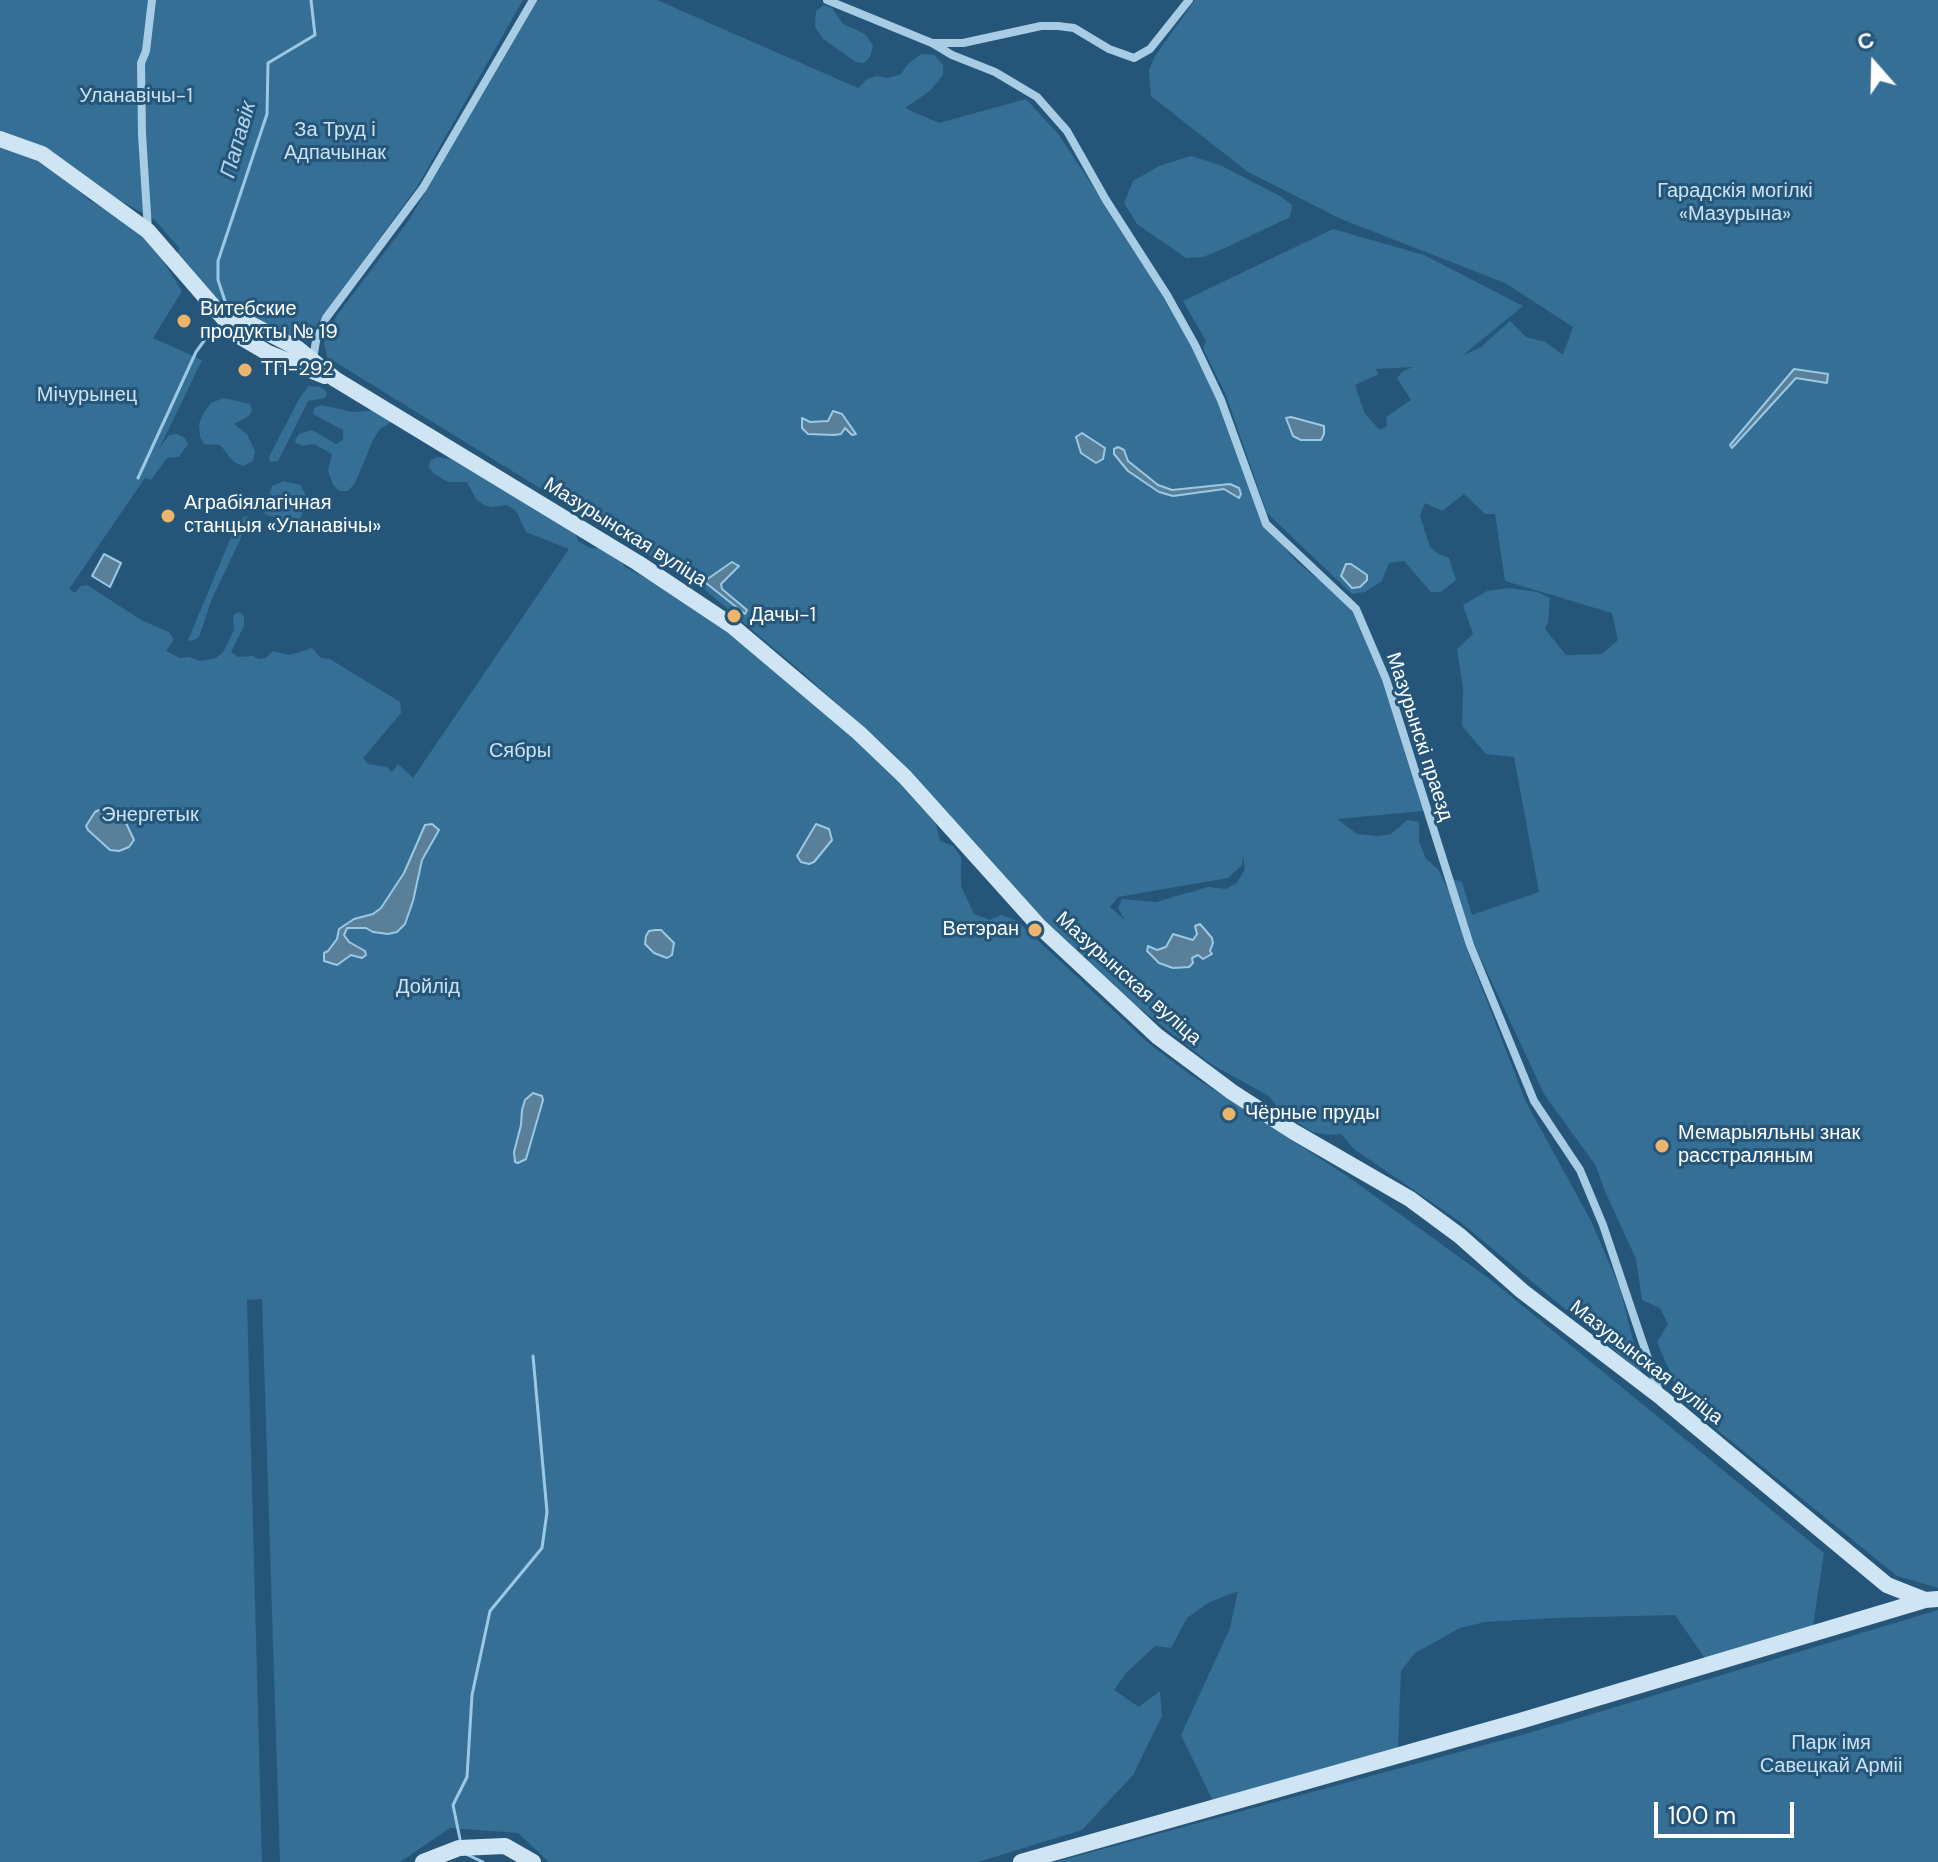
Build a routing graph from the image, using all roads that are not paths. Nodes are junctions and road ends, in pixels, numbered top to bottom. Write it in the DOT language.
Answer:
graph roads {
  1 [pos="152,0"];
  2 [pos="533,0"];
  3 [pos="827,0"];
  4 [pos="1189,0"];
  5 [pos="932,43"];
  6 [pos="0,139"];
  7 [pos="148,231"];
  8 [pos="309,364"];
  9 [pos="1662,1398"];
  10 [pos="1887,1585"];
  11 [pos="1932,1600"];
  12 [pos="1879,1614"];
  13 [pos="423,1862"];
  14 [pos="533,1862"];
  15 [pos="1021,1862"];
  1 -- 7 [label="street"];
  2 -- 8 [label="street"];
  3 -- 5 [label="street, Мазурынскі праезд"];
  4 -- 5 [label="street"];
  5 -- 9 [label="street, Мазурынскі праезд"];
  6 -- 7 [label="street"];
  7 -- 8 [label="street, Мазурынская вуліца"];
  8 -- 9 [label="street, Мазурынская вуліца"];
  9 -- 10 [label="street, Мазурынская вуліца"];
  10 -- 11 [label="street, Мазурынская вуліца"];
  10 -- 12 [label="street"];
  11 -- 12 [label="street"];
  12 -- 15 [label="street"];
  13 -- 14 [label="street"];
}
